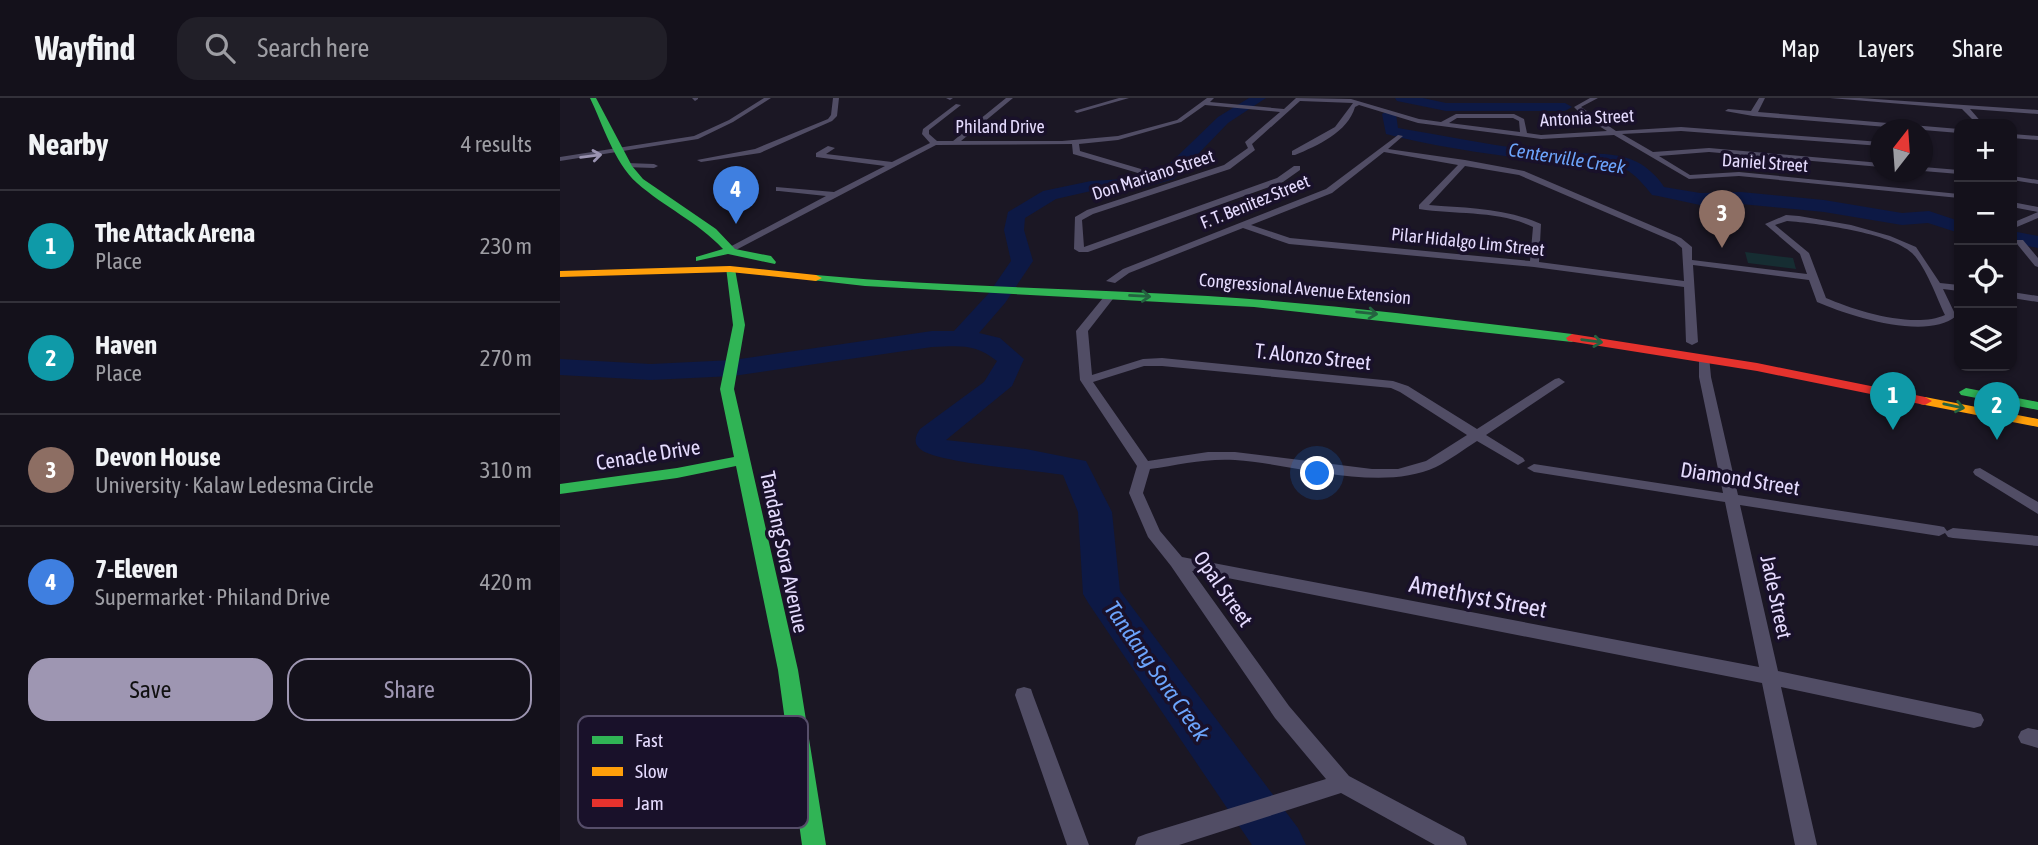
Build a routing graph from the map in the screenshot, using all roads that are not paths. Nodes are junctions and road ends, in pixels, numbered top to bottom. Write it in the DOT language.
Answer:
graph roads {
  1 [pos="593,98"];
  2 [pos="768,98"];
  3 [pos="836,98"];
  4 [pos="1010,98"];
  5 [pos="1099,98"];
  6 [pos="1126,98"];
  7 [pos="1595,98"];
  8 [pos="1762,98"];
  9 [pos="1833,98"];
  10 [pos="1299,99"];
  11 [pos="1208,100"];
  12 [pos="1111,102"];
  13 [pos="1359,103"];
  14 [pos="1895,103"];
  15 [pos="958,105"];
  16 [pos="1964,107"];
  17 [pos="1285,110"];
  18 [pos="1077,111"];
  19 [pos="1728,111"];
  20 [pos="1900,111"];
  21 [pos="1753,114"];
  22 [pos="2037,114"];
  23 [pos="1975,119"];
  24 [pos="1870,124"];
  25 [pos="1440,125"];
  26 [pos="1933,129"];
  27 [pos="1954,131"];
  28 [pos="1616,133"];
  29 [pos="1524,135"];
  30 [pos="1400,136"];
  31 [pos="2017,136"];
  32 [pos="2038,138"];
  33 [pos="955,141"];
  34 [pos="1075,142"];
  35 [pos="1870,143"];
  36 [pos="935,144"];
  37 [pos="831,148"];
  38 [pos="1383,150"];
  39 [pos="1295,153"];
  40 [pos="1654,154"];
  41 [pos="624,158"];
  42 [pos="560,159"];
  43 [pos="701,160"];
  44 [pos="1465,162"];
  45 [pos="1870,164"];
  46 [pos="894,165"];
  47 [pos="654,166"];
  48 [pos="1297,168"];
  49 [pos="1933,170"];
  50 [pos="1138,171"];
  51 [pos="1954,172"];
  52 [pos="2017,179"];
  53 [pos="2038,182"];
  54 [pos="779,188"];
  55 [pos="836,195"];
  56 [pos="1954,195"];
  57 [pos="2017,206"];
  58 [pos="2038,212"];
  59 [pos="2017,223"];
  60 [pos="1245,226"];
  61 [pos="2020,242"];
  62 [pos="729,250"];
  63 [pos="701,259"];
  64 [pos="771,262"];
  65 [pos="1689,262"];
  66 [pos="560,263"];
  67 [pos="1534,264"];
  68 [pos="2038,264"];
  69 [pos="730,269"];
  70 [pos="560,274"];
  71 [pos="1813,278"];
  72 [pos="982,284"];
  73 [pos="1689,285"];
  74 [pos="1935,285"];
  75 [pos="1954,287"];
  76 [pos="1111,288"];
  77 [pos="2017,296"];
  78 [pos="2038,299"];
  79 [pos="1692,342"];
  80 [pos="1705,358"];
  81 [pos="1814,370"];
  82 [pos="1086,380"];
  83 [pos="1559,382"];
  84 [pos="2038,406"];
  85 [pos="2038,423"];
  86 [pos="1474,435"];
  87 [pos="743,460"];
  88 [pos="1518,461"];
  89 [pos="1144,466"];
  90 [pos="1534,468"];
  91 [pos="1980,472"];
  92 [pos="560,489"];
  93 [pos="1731,498"];
  94 [pos="2038,509"];
  95 [pos="2038,541"];
  96 [pos="1177,562"];
  97 [pos="1769,677"];
  98 [pos="1024,695"];
  99 [pos="795,716"];
  100 [pos="1974,720"];
  101 [pos="1342,783"];
  102 [pos="808,805"];
  103 [pos="814,845"];
  104 [pos="1078,845"];
  105 [pos="1146,845"];
  106 [pos="1456,845"];
  107 [pos="1806,845"];
  1 -- 41 [label="main road"];
  2 -- 41 [label="street"];
  3 -- 43 [label="street"];
  4 -- 33 [label="street"];
  5 -- 12 [label="street"];
  6 -- 12 [label="street"];
  7 -- 28 [label="street, Daniel Street"];
  8 -- 21 [label="street"];
  9 -- 14 [label="street"];
  10 -- 13 [label="street, Antonia Street"];
  10 -- 17 [label="street"];
  11 -- 17 [label="street, Philand Drive"];
  11 -- 34 [label="street, Philand Drive"];
  12 -- 18 [label="street"];
  13 -- 25 [label="street, Antonia Street"];
  13 -- 39 [label="street"];
  14 -- 16 [label="street"];
  14 -- 20 [label="street"];
  15 -- 36 [label="street"];
  16 -- 22 [label="street"];
  16 -- 23 [label="street"];
  17 -- 48 [label="street, Don Mariano Street"];
  19 -- 21 [label="street"];
  21 -- 24 [label="street"];
  25 -- 29 [label="street, Antonia Street"];
  25 -- 29 [label="street"];
  26 -- 27 [label="street"];
  28 -- 29 [label="street, Antonia Street"];
  28 -- 35 [label="street, Antonia Street"];
  28 -- 40 [label="street, Daniel Street"];
  30 -- 38 [label="street, F. T. Benitez Street"];
  31 -- 32 [label="street"];
  33 -- 34 [label="street, Philand Drive"];
  33 -- 36 [label="street, Philand Drive"];
  34 -- 50 [label="street"];
  36 -- 46 [label="street, Philand Drive"];
  37 -- 46 [label="street"];
  38 -- 44 [label="street"];
  38 -- 60 [label="street, F. T. Benitez Street"];
  40 -- 45 [label="street"];
  40 -- 56 [label="street, Daniel Street"];
  42 -- 41 [label="street, one-way"];
  41 -- 47 [label="street"];
  41 -- 62 [label="main road"];
  44 -- 65 [label="street"];
  44 -- 67 [label="street"];
  46 -- 55 [label="street, Philand Drive"];
  49 -- 51 [label="street"];
  52 -- 53 [label="street"];
  54 -- 55 [label="street"];
  55 -- 62 [label="street, Philand Drive"];
  57 -- 58 [label="street"];
  58 -- 59 [label="street"];
  60 -- 67 [label="street, Pilar Hidalgo Lim Street"];
  60 -- 76 [label="street, F. T. Benitez Street"];
  61 -- 68 [label="street"];
  62 -- 63 [label="main road"];
  62 -- 64 [label="main road"];
  63 -- 64 [label="main road, Congressional Avenue Extension"];
  63 -- 66 [label="main road, Congressional Avenue Extension"];
  64 -- 72 [label="main road, Congressional Avenue Extension"];
  65 -- 71 [label="street"];
  65 -- 73 [label="street"];
  67 -- 73 [label="street, Pilar Hidalgo Lim Street"];
  69 -- 70 [label="main road, Congressional Avenue Extension"];
  69 -- 72 [label="main road, Congressional Avenue Extension"];
  69 -- 87 [label="main road, Tandang Sora Avenue"];
  71 -- 74 [label="street"];
  71 -- 74 [label="street"];
  72 -- 76 [label="main road, Congressional Avenue Extension"];
  73 -- 79 [label="street"];
  74 -- 75 [label="street"];
  76 -- 79 [label="main road, Congressional Avenue Extension"];
  76 -- 80 [label="main road, Congressional Avenue Extension, one-way"];
  76 -- 82 [label="street"];
  77 -- 78 [label="street"];
  79 -- 81 [label="main road, Congressional Avenue Extension"];
  80 -- 81 [label="main road, Congressional Avenue Extension"];
  80 -- 93 [label="street, Jade Street"];
  81 -- 84 [label="main road, Congressional Avenue Extension"];
  81 -- 85 [label="main road, Congressional Avenue Extension, one-way"];
  82 -- 86 [label="street, T. Alonzo Street"];
  82 -- 89 [label="street"];
  83 -- 86 [label="street"];
  86 -- 88 [label="street, T. Alonzo Street"];
  86 -- 89 [label="street"];
  87 -- 92 [label="main road, Cenacle Drive"];
  87 -- 99 [label="main road, Tandang Sora Avenue"];
  89 -- 96 [label="street, Opal Street"];
  90 -- 93 [label="street, Diamond Street"];
  91 -- 94 [label="street"];
  93 -- 95 [label="street, Diamond Street"];
  93 -- 97 [label="street, Jade Street"];
  96 -- 97 [label="street, Amethyst Street"];
  96 -- 101 [label="street, Opal Street"];
  97 -- 100 [label="street, Amethyst Street"];
  97 -- 107 [label="street, Jade Street"];
  98 -- 104 [label="street"];
  101 -- 105 [label="street"];
  101 -- 106 [label="street, Opal Street"];
  102 -- 103 [label="main road, Tandang Sora Avenue"];
}
